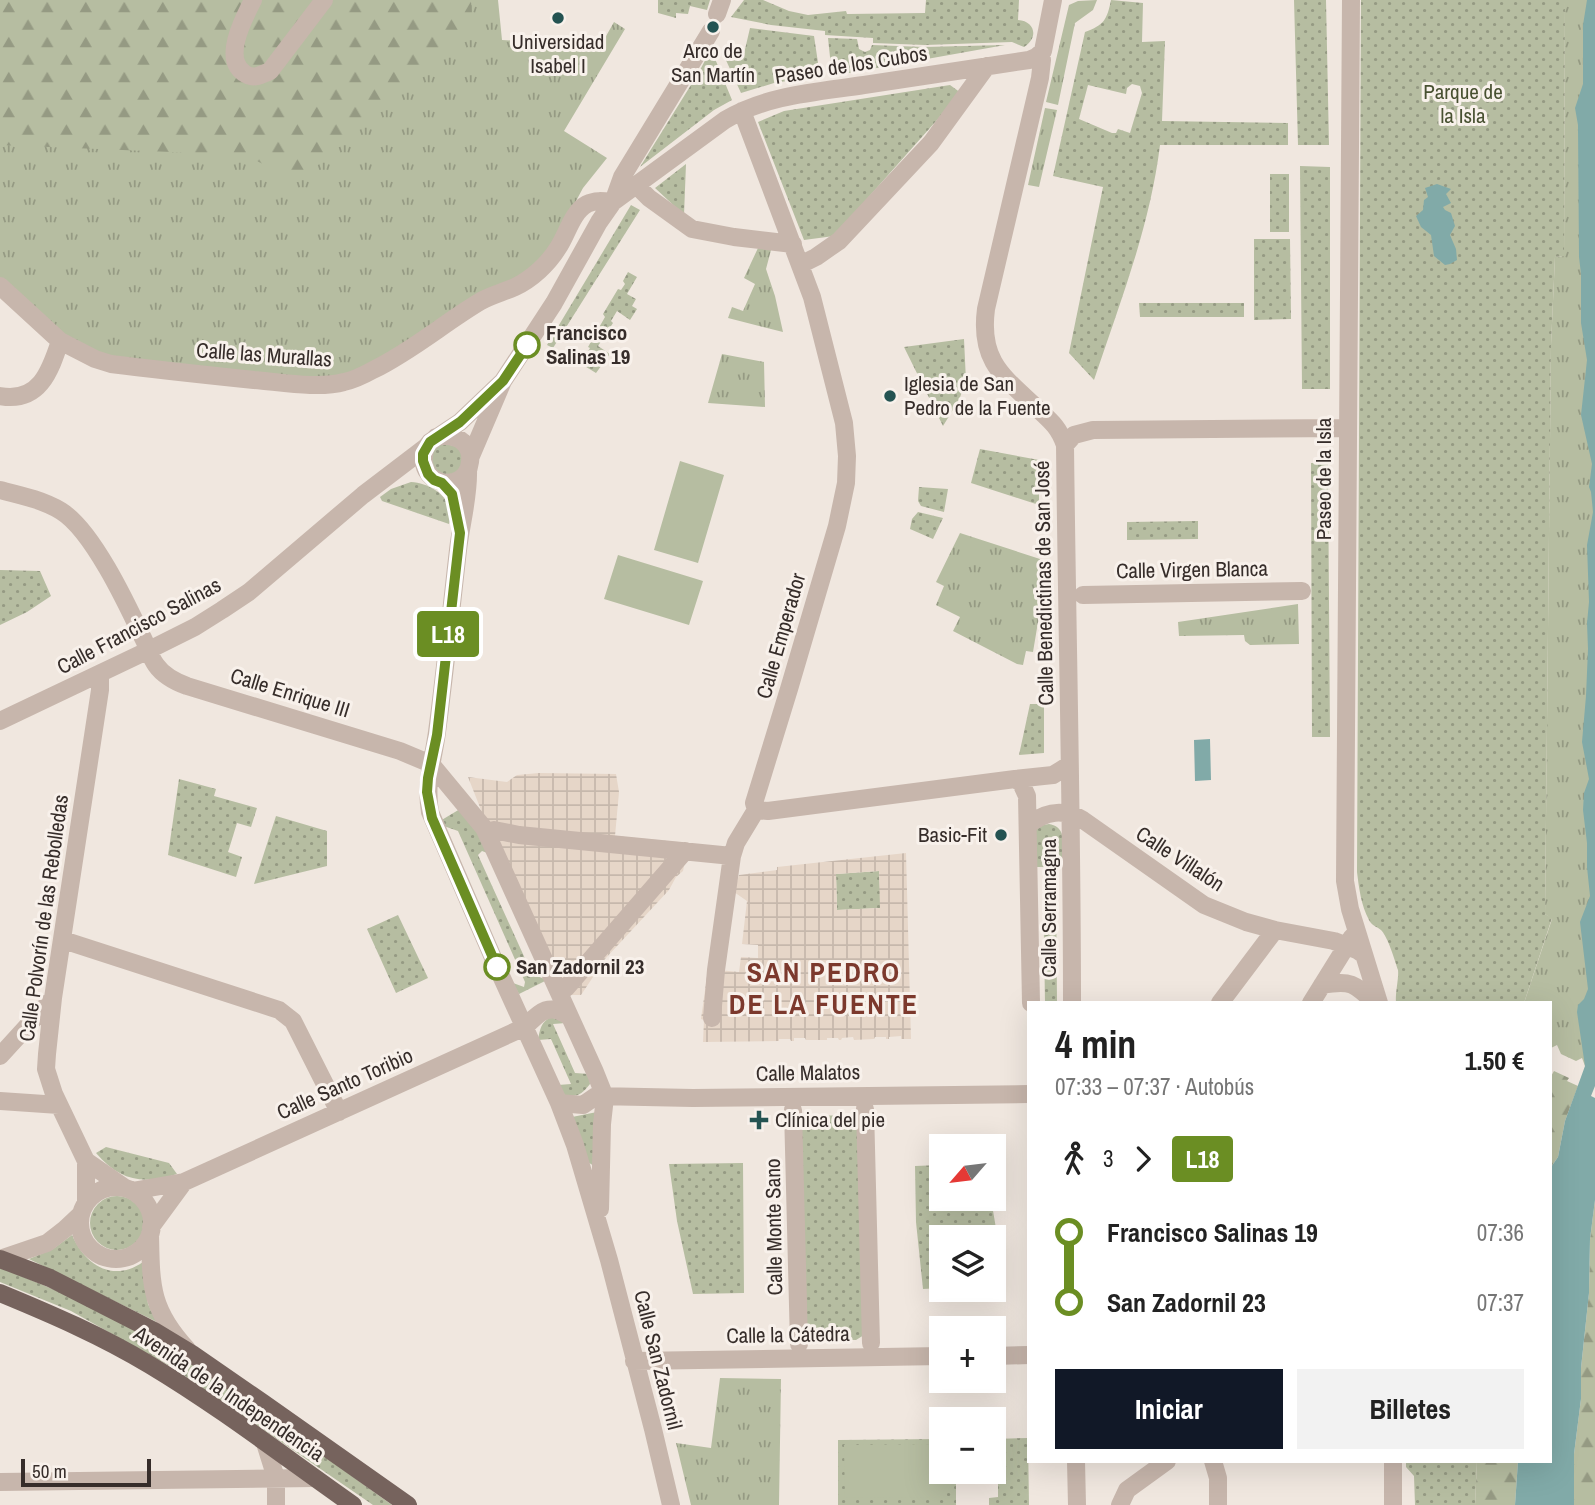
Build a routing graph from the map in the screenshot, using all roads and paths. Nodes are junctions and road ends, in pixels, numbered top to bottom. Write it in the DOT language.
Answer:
graph roads {
  1 [pos="253,0"];
  2 [pos="324,0"];
  3 [pos="1053,0"];
  4 [pos="1351,0"];
  5 [pos="711,31"];
  6 [pos="1041,53"];
  7 [pos="987,66"];
  8 [pos="741,111"];
  9 [pos="636,185"];
  10 [pos="613,202"];
  11 [pos="793,244"];
  12 [pos="800,265"];
  13 [pos="0,286"];
  14 [pos="60,341"];
  15 [pos="503,381"];
  16 [pos="0,396"];
  17 [pos="1347,428"];
  18 [pos="431,442"];
  19 [pos="1065,445"];
  20 [pos="470,463"];
  21 [pos="387,477"];
  22 [pos="435,478"];
  23 [pos="0,490"];
  24 [pos="460,533"];
  25 [pos="1302,591"];
  26 [pos="1083,596"];
  27 [pos="149,650"];
  28 [pos="100,674"];
  29 [pos="0,721"];
  30 [pos="431,764"];
  31 [pos="1069,765"];
  32 [pos="1015,779"];
  33 [pos="756,810"];
  34 [pos="1071,813"];
  35 [pos="1028,825"];
  36 [pos="494,830"];
  37 [pos="685,851"];
  38 [pos="732,856"];
  39 [pos="1275,930"];
  40 [pos="1351,938"];
  41 [pos="63,940"];
  42 [pos="1322,985"];
  43 [pos="566,988"];
  44 [pos="53,998"];
  45 [pos="1031,1001"];
  46 [pos="1072,1001"];
  47 [pos="1222,1001"];
  48 [pos="1312,1001"];
  49 [pos="1375,1001"];
  50 [pos="1376,1001"];
  51 [pos="570,1017"];
  52 [pos="712,1018"];
  53 [pos="525,1027"];
  54 [pos="0,1056"];
  55 [pos="1020,1094"];
  56 [pos="604,1097"];
  57 [pos="0,1101"];
  58 [pos="559,1103"];
  59 [pos="58,1105"];
  60 [pos="865,1109"];
  61 [pos="793,1110"];
  62 [pos="339,1112"];
  63 [pos="86,1161"];
  64 [pos="184,1182"];
  65 [pos="128,1190"];
  66 [pos="83,1209"];
  67 [pos="600,1226"];
  68 [pos="150,1230"];
  69 [pos="0,1259"];
  70 [pos="0,1293"];
  71 [pos="871,1343"];
  72 [pos="799,1344"];
  73 [pos="192,1354"];
  74 [pos="1027,1355"];
  75 [pos="929,1356"];
  76 [pos="1006,1356"];
  77 [pos="634,1361"];
  78 [pos="265,1443"];
  79 [pos="1076,1463"];
  80 [pos="1164,1463"];
  81 [pos="1214,1463"];
  82 [pos="1393,1463"];
  83 [pos="276,1478"];
  84 [pos="314,1478"];
  85 [pos="0,1482"];
  86 [pos="276,1505"];
  87 [pos="353,1505"];
  88 [pos="408,1505"];
  89 [pos="671,1505"];
  90 [pos="1077,1505"];
  91 [pos="1120,1505"];
  92 [pos="1218,1505"];
  93 [pos="1393,1505"];
  1 -- 2 [label="street"];
  3 -- 6 [label="street"];
  4 -- 17 [label="street, Paseo de la Isla"];
  5 -- 10 [label="street, Calle Francisco Salinas"];
  6 -- 7 [label="street, Paseo de los Cubos"];
  6 -- 19 [label="street, Calle Benedictinas de San José"];
  7 -- 8 [label="street, Paseo de los Cubos"];
  7 -- 12 [label="street"];
  8 -- 9 [label="street, Paseo de los Cubos"];
  8 -- 11 [label="street, Calle Emperador"];
  9 -- 10 [label="street, Calle Francisco Salinas"];
  9 -- 11 [label="street"];
  10 -- 14 [label="street, Calle las Murallas"];
  10 -- 15 [label="street, Calle Francisco Salinas"];
  11 -- 12 [label="street, Calle Emperador"];
  12 -- 33 [label="street, Calle Emperador"];
  13 -- 14 [label="street, Calle las Murallas"];
  14 -- 16 [label="street"];
  15 -- 18 [label="street, Calle Francisco Salinas"];
  15 -- 20 [label="street, Calle Francisco Salinas"];
  17 -- 19 [label="street"];
  17 -- 40 [label="street, Paseo de la Isla"];
  18 -- 20 [label="street"];
  18 -- 21 [label="street, Calle Francisco Salinas"];
  18 -- 22 [label="street"];
  19 -- 31 [label="street, Calle Benedictinas de San José"];
  20 -- 22 [label="street"];
  20 -- 24 [label="street, Calle San Zadornil"];
  21 -- 22 [label="street"];
  21 -- 27 [label="street, Calle Francisco Salinas"];
  22 -- 24 [label="street, Calle San Zadornil"];
  23 -- 27 [label="street, Calle Enrique III"];
  24 -- 30 [label="street, Calle San Zadornil"];
  25 -- 26 [label="street, Calle Virgen Blanca"];
  27 -- 28 [label="street, Calle Francisco Salinas"];
  27 -- 30 [label="street, Calle Enrique III"];
  28 -- 29 [label="street, Calle Francisco Salinas"];
  28 -- 41 [label="street, Calle Polvorín de las Rebolledas"];
  30 -- 51 [label="street, Calle San Zadornil"];
  30 -- 53 [label="street, Calle San Zadornil"];
  31 -- 32 [label="street"];
  31 -- 34 [label="street, Calle Benedictinas de San José"];
  32 -- 33 [label="street"];
  32 -- 35 [label="street"];
  33 -- 38 [label="street, Calle Emperador"];
  34 -- 35 [label="street"];
  34 -- 39 [label="street, Calle Villalón"];
  34 -- 46 [label="street, Calle Serramagna"];
  35 -- 45 [label="street, Calle Serramagna"];
  36 -- 37 [label="street"];
  37 -- 38 [label="street"];
  37 -- 43 [label="street"];
  38 -- 52 [label="street, Calle Emperador"];
  39 -- 40 [label="street, Calle Villalón"];
  39 -- 47 [label="street"];
  40 -- 42 [label="street"];
  40 -- 50 [label="street, Calle Villalón"];
  41 -- 44 [label="street, Calle Polvorín de las Rebolledas"];
  41 -- 62 [label="street"];
  42 -- 48 [label="street"];
  42 -- 49 [label="street"];
  44 -- 54 [label="street"];
  44 -- 59 [label="street, Calle Polvorín de las Rebolledas"];
  51 -- 53 [label="street"];
  51 -- 56 [label="street, Calle San Zadornil"];
  53 -- 58 [label="street, Calle San Zadornil"];
  53 -- 62 [label="street, Calle Santo Toribio"];
  55 -- 56 [label="street, Calle Malatos"];
  56 -- 58 [label="street"];
  56 -- 67 [label="street, Calle San Zadornil"];
  57 -- 59 [label="street"];
  58 -- 67 [label="street, Calle San Zadornil"];
  59 -- 63 [label="street, Calle Polvorín de las Rebolledas"];
  60 -- 71 [label="street"];
  61 -- 72 [label="street, Calle Monte Sano"];
  62 -- 64 [label="street, Calle Santo Toribio"];
  63 -- 65 [label="street, Calle Polvorín de las Rebolledas"];
  63 -- 66 [label="street, Calle Polvorín de las Rebolledas"];
  64 -- 65 [label="street, Calle Santo Toribio"];
  64 -- 68 [label="street, Calle Santo Toribio"];
  65 -- 66 [label="street"];
  65 -- 68 [label="street"];
  66 -- 68 [label="street"];
  66 -- 69 [label="street, Avenida de la Independencia"];
  67 -- 77 [label="street, Calle San Zadornil"];
  68 -- 73 [label="street, Avenida de la Independencia"];
  69 -- 73 [label="main road, Avenida de la Independencia"];
  70 -- 78 [label="main road, Avenida de la Independencia"];
  73 -- 88 [label="main road, Avenida de la Independencia"];
  74 -- 76 [label="street"];
  75 -- 77 [label="street, Calle la Cátedra"];
  77 -- 89 [label="street, Calle San Zadornil"];
  78 -- 83 [label="street"];
  78 -- 84 [label="main road, Avenida de la Independencia"];
  79 -- 90 [label="street"];
  80 -- 91 [label="street"];
  81 -- 92 [label="street"];
  82 -- 93 [label="street"];
  83 -- 84 [label="street"];
  83 -- 85 [label="street"];
  83 -- 86 [label="street"];
  84 -- 87 [label="main road, Avenida de la Independencia"];
}
